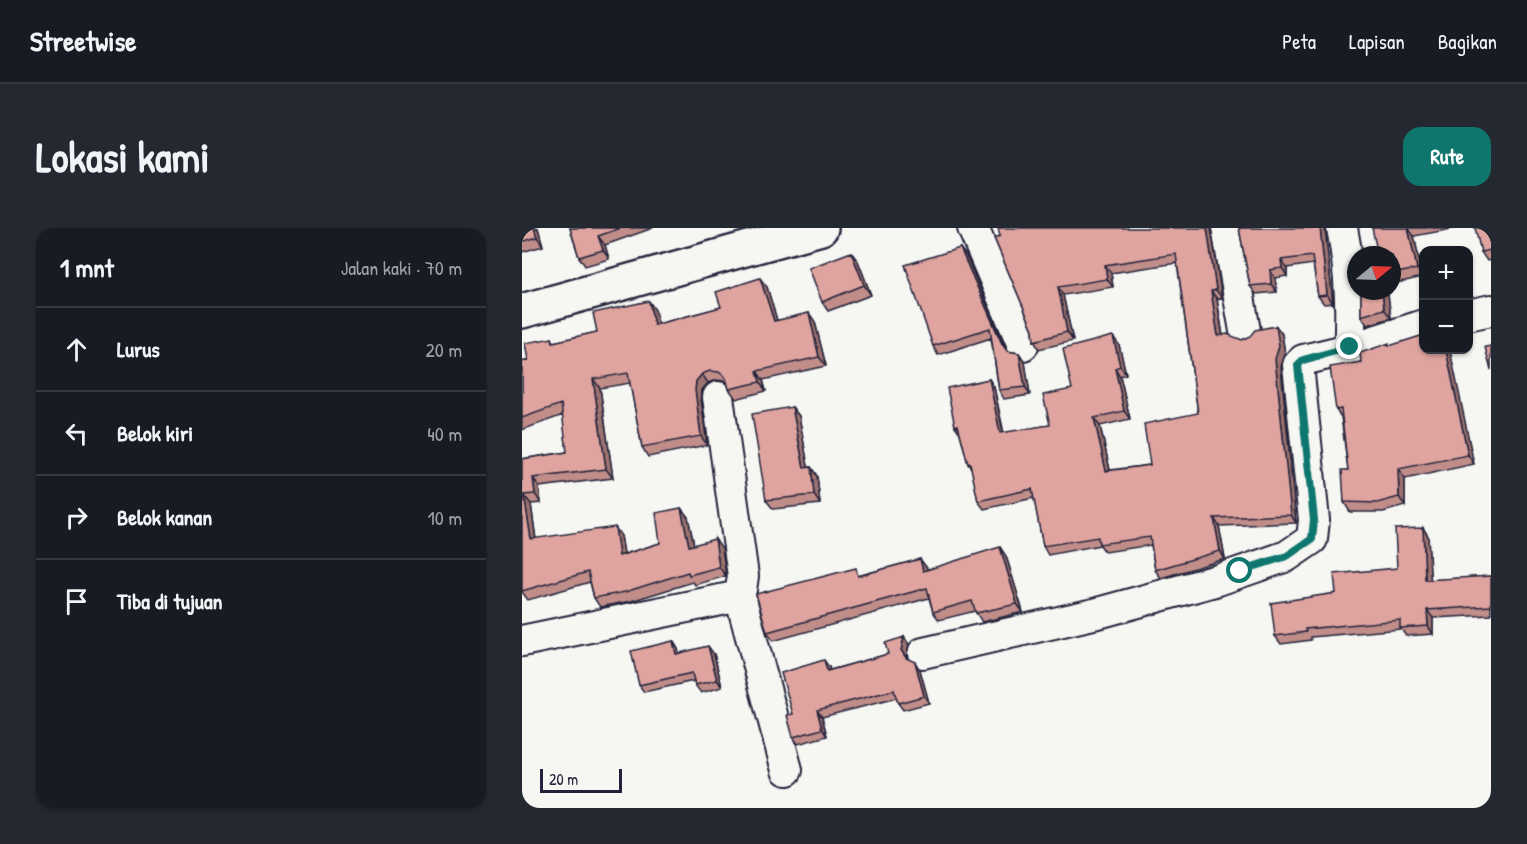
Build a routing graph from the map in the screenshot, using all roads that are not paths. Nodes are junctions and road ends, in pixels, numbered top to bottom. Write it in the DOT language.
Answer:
graph roads {
  1 [pos="821,228"];
  2 [pos="973,228"];
  3 [pos="1227,228"];
  4 [pos="1342,228"];
  5 [pos="1491,310"];
  6 [pos="522,311"];
  7 [pos="1473,314"];
  8 [pos="1419,327"];
  9 [pos="1245,331"];
  10 [pos="1023,345"];
  11 [pos="1349,349"];
  12 [pos="718,397"];
  13 [pos="740,596"];
  14 [pos="522,641"];
  15 [pos="923,653"];
  16 [pos="787,770"];
  1 -- 6 [label="street"];
  2 -- 10 [label="street"];
  3 -- 9 [label="street"];
  4 -- 11 [label="street"];
  5 -- 7 [label="street"];
  8 -- 11 [label="street"];
  11 -- 15 [label="street"];
  12 -- 13 [label="street"];
  13 -- 14 [label="street"];
  13 -- 16 [label="street"];
}
